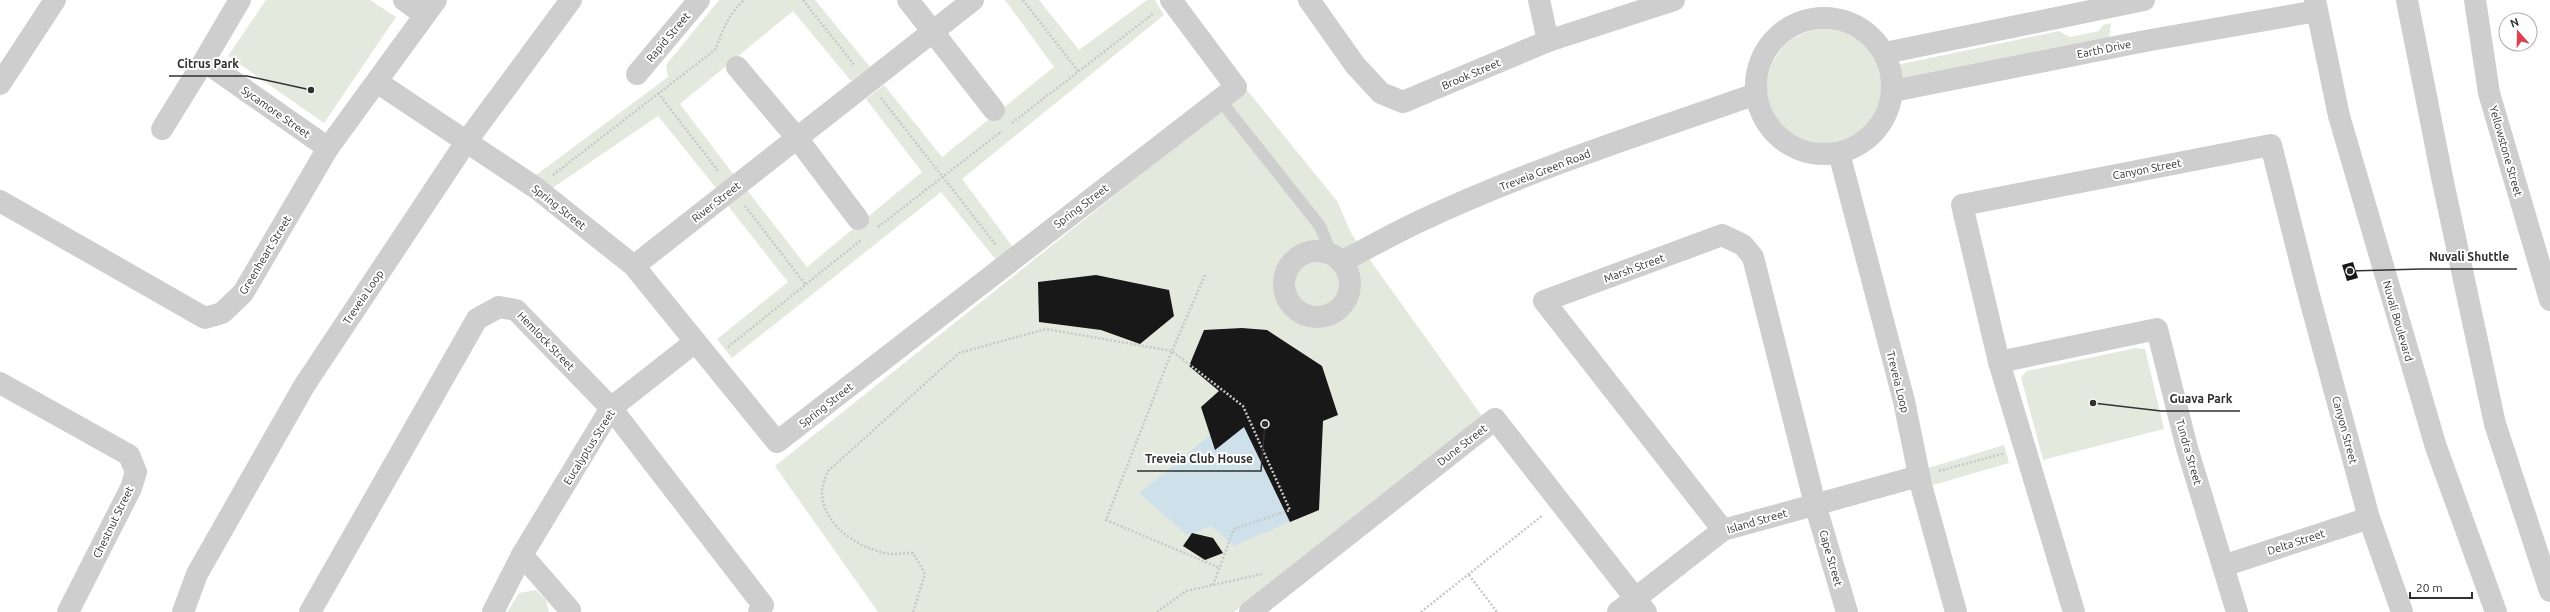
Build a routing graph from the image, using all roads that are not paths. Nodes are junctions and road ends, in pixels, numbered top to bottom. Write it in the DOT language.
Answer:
graph roads {
  1 [pos="55,0"];
  2 [pos="240,0"];
  3 [pos="404,0"];
  4 [pos="571,0"];
  5 [pos="699,0"];
  6 [pos="908,0"];
  7 [pos="973,0"];
  8 [pos="1309,0"];
  9 [pos="1539,0"];
  10 [pos="1674,0"];
  11 [pos="2144,0"];
  12 [pos="2407,0"];
  13 [pos="2475,0"];
  14 [pos="1165,5"];
  15 [pos="2316,6"];
  16 [pos="430,7"];
  17 [pos="1812,9"];
  18 [pos="933,33"];
  19 [pos="1548,41"];
  20 [pos="1885,53"];
  21 [pos="204,61"];
  22 [pos="737,67"];
  23 [pos="637,74"];
  24 [pos="377,82"];
  25 [pos="0,84"];
  26 [pos="1893,92"];
  27 [pos="1758,102"];
  28 [pos="1226,108"];
  29 [pos="994,110"];
  30 [pos="162,129"];
  31 [pos="797,138"];
  32 [pos="466,142"];
  33 [pos="328,148"];
  34 [pos="1839,153"];
  35 [pos="0,201"];
  36 [pos="865,229"];
  37 [pos="1339,263"];
  38 [pos="634,266"];
  39 [pos="2550,300"];
  40 [pos="695,342"];
  41 [pos="1999,362"];
  42 [pos="2,389"];
  43 [pos="611,408"];
  44 [pos="1919,476"];
  45 [pos="1815,504"];
  46 [pos="2369,518"];
  47 [pos="1723,530"];
  48 [pos="522,555"];
  49 [pos="2223,566"];
  50 [pos="2550,591"];
  51 [pos="1640,605"];
  52 [pos="68,612"];
  53 [pos="183,612"];
  54 [pos="310,612"];
  55 [pos="493,612"];
  56 [pos="569,612"];
  57 [pos="758,612"];
  58 [pos="1250,612"];
  59 [pos="1618,612"];
  60 [pos="1847,612"];
  61 [pos="1956,612"];
  62 [pos="2074,612"];
  63 [pos="2238,612"];
  64 [pos="2402,612"];
  65 [pos="2496,612"];
  1 -- 25 [label="street"];
  2 -- 21 [label="street"];
  3 -- 16 [label="street"];
  4 -- 32 [label="street, Treveia Loop"];
  5 -- 23 [label="street, Rapid Street"];
  6 -- 18 [label="street"];
  7 -- 18 [label="street, River Street"];
  8 -- 19 [label="street, Brook Street"];
  9 -- 19 [label="street"];
  10 -- 19 [label="street, Brook Street"];
  11 -- 20 [label="street"];
  12 -- 50 [label="street"];
  13 -- 39 [label="street, Yellowstone Street"];
  14 -- 28 [label="street, Spring Street"];
  15 -- 26 [label="street, Earth Drive"];
  15 -- 65 [label="street, Nuvali Boulevard"];
  16 -- 24 [label="street, Greenheart Street"];
  17 -- 20 [label="street"];
  17 -- 27 [label="street"];
  18 -- 29 [label="street"];
  18 -- 31 [label="street, River Street"];
  20 -- 26 [label="street"];
  21 -- 30 [label="street"];
  21 -- 33 [label="street, Sycamore Street"];
  22 -- 31 [label="street"];
  24 -- 32 [label="street"];
  24 -- 33 [label="street, Greenheart Street"];
  26 -- 34 [label="street"];
  27 -- 34 [label="street"];
  27 -- 37 [label="street, Treveia Green Road"];
  28 -- 37 [label="lane, Treveia Green Road"];
  28 -- 40 [label="street, Spring Street"];
  31 -- 36 [label="street"];
  31 -- 38 [label="street, River Street"];
  32 -- 38 [label="street, Spring Street"];
  32 -- 53 [label="street, Treveia Loop"];
  33 -- 35 [label="street, Greenheart Street"];
  34 -- 44 [label="street, Treveia Loop"];
  38 -- 40 [label="street, Spring Street"];
  40 -- 43 [label="street, Eucalyptus Street"];
  41 -- 46 [label="street, Canyon Street"];
  41 -- 49 [label="street, Tundra Street"];
  41 -- 62 [label="street, Canyon Street"];
  42 -- 52 [label="street, Chestnut Street"];
  43 -- 48 [label="street, Eucalyptus Street"];
  43 -- 54 [label="street, Hemlock Street"];
  43 -- 57 [label="street, Hemlock Street"];
  44 -- 45 [label="street, Island Street"];
  44 -- 61 [label="street, Treveia Loop"];
  45 -- 47 [label="street, Island Street"];
  45 -- 47 [label="street, Marsh Street"];
  45 -- 60 [label="street, Cape Street"];
  46 -- 49 [label="street, Delta Street"];
  46 -- 64 [label="street, Canyon Street"];
  47 -- 51 [label="street, Island Street"];
  48 -- 55 [label="street, Eucalyptus Street"];
  48 -- 56 [label="street"];
  49 -- 63 [label="street, Tundra Street"];
  51 -- 58 [label="street, Dune Street"];
  51 -- 59 [label="street, Island Street"];
}
